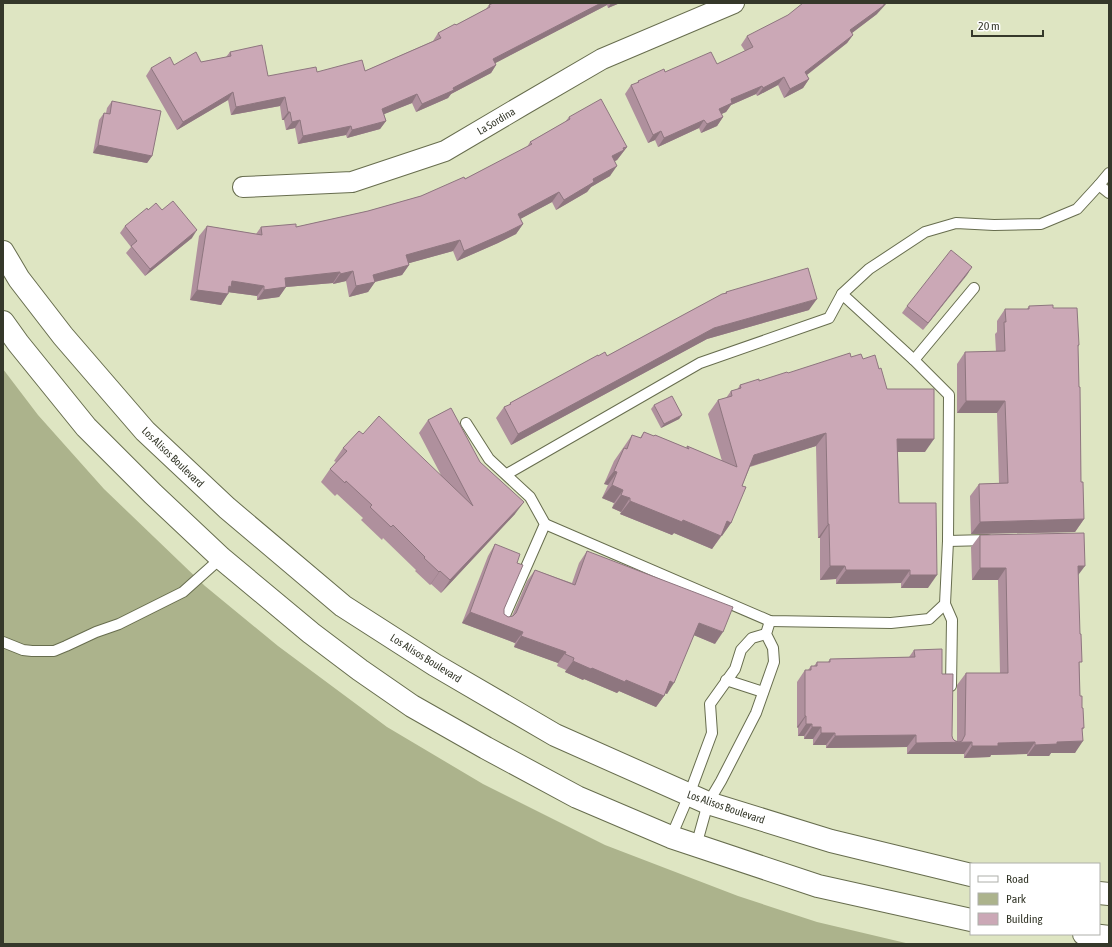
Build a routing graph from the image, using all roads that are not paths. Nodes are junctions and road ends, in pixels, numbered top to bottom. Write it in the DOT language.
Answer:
graph roads {
  1 [pos="734,3"];
  2 [pos="1109,173"];
  3 [pos="1099,185"];
  4 [pos="243,187"];
  5 [pos="1109,193"];
  6 [pos="3,252"];
  7 [pos="974,288"];
  8 [pos="842,294"];
  9 [pos="3,322"];
  10 [pos="914,360"];
  11 [pos="466,423"];
  12 [pos="506,474"];
  13 [pos="545,524"];
  14 [pos="995,540"];
  15 [pos="948,541"];
  16 [pos="221,558"];
  17 [pos="945,604"];
  18 [pos="770,621"];
  19 [pos="502,622"];
  20 [pos="766,634"];
  21 [pos="3,642"];
  22 [pos="726,680"];
  23 [pos="763,692"];
  24 [pos="951,700"];
  25 [pos="699,799"];
  26 [pos="671,837"];
  27 [pos="696,846"];
  28 [pos="970,875"];
  29 [pos="970,920"];
  30 [pos="1092,935"];
  31 [pos="1109,937"];
  1 -- 4 [label="street, La Sordina"];
  2 -- 3 [label="lane"];
  3 -- 5 [label="lane"];
  3 -- 8 [label="lane"];
  6 -- 25 [label="main road, Los Alisos Boulevard"];
  7 -- 10 [label="lane"];
  8 -- 10 [label="lane"];
  8 -- 12 [label="lane"];
  9 -- 16 [label="main road"];
  10 -- 15 [label="lane"];
  11 -- 12 [label="lane"];
  12 -- 13 [label="lane"];
  13 -- 18 [label="lane"];
  13 -- 19 [label="lane"];
  14 -- 15 [label="lane"];
  15 -- 17 [label="lane"];
  16 -- 21 [label="lane"];
  16 -- 26 [label="main road"];
  17 -- 18 [label="lane"];
  17 -- 24 [label="lane"];
  18 -- 20 [label="lane"];
  20 -- 22 [label="lane"];
  20 -- 23 [label="lane"];
  22 -- 23 [label="lane"];
  22 -- 25 [label="lane"];
  23 -- 25 [label="lane"];
  25 -- 26 [label="lane"];
  25 -- 27 [label="lane"];
  25 -- 28 [label="main road, Los Alisos Boulevard"];
  26 -- 27 [label="main road"];
  27 -- 29 [label="main road"];
  30 -- 31 [label="main road"];
}
